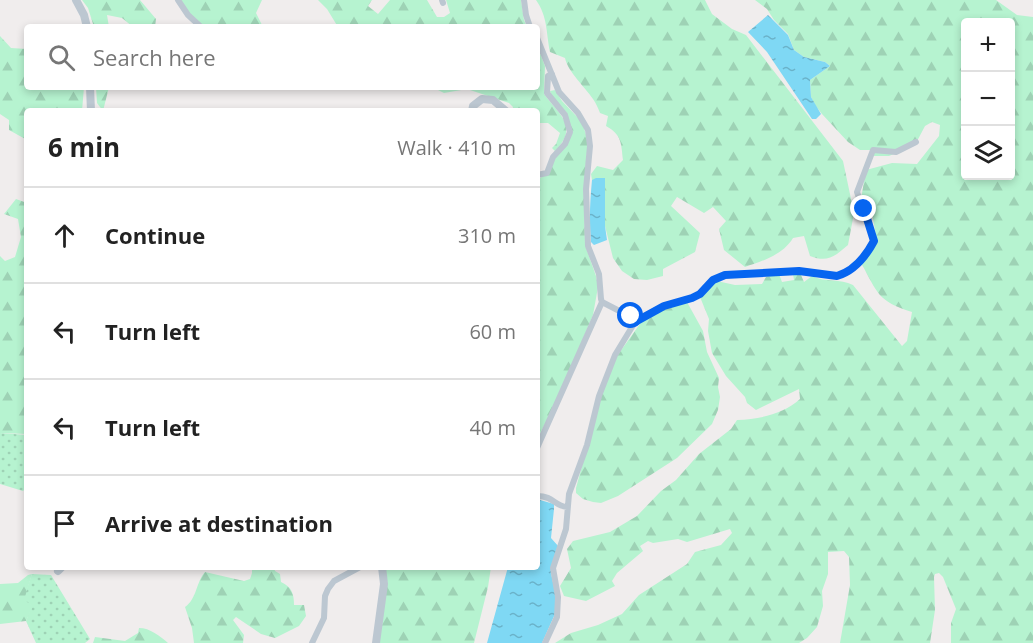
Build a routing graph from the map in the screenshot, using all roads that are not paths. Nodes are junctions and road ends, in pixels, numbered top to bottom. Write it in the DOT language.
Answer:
graph roads {
  1 [pos="76,0"];
  2 [pos="178,0"];
  3 [pos="524,0"];
  4 [pos="86,24"];
  5 [pos="198,24"];
  6 [pos="530,24"];
  7 [pos="540,45"];
  8 [pos="552,74"];
  9 [pos="90,90"];
  10 [pos="91,108"];
  11 [pos="474,108"];
  12 [pos="503,108"];
  13 [pos="916,142"];
  14 [pos="540,174"];
  15 [pos="602,302"];
  16 [pos="635,322"];
  17 [pos="540,441"];
  18 [pos="540,496"];
  19 [pos="567,507"];
  20 [pos="354,570"];
  21 [pos="382,570"];
  22 [pos="312,643"];
  23 [pos="376,643"];
  24 [pos="544,643"];
  1 -- 4 [label="street"];
  2 -- 5 [label="street"];
  3 -- 6 [label="street"];
  7 -- 8 [label="street"];
  8 -- 14 [label="street"];
  8 -- 15 [label="street"];
  9 -- 10 [label="street"];
  11 -- 12 [label="street"];
  13 -- 16 [label="street"];
  15 -- 16 [label="street"];
  15 -- 17 [label="street"];
  16 -- 19 [label="street"];
  18 -- 19 [label="street"];
  19 -- 24 [label="street"];
  20 -- 22 [label="street"];
  21 -- 23 [label="street"];
}
